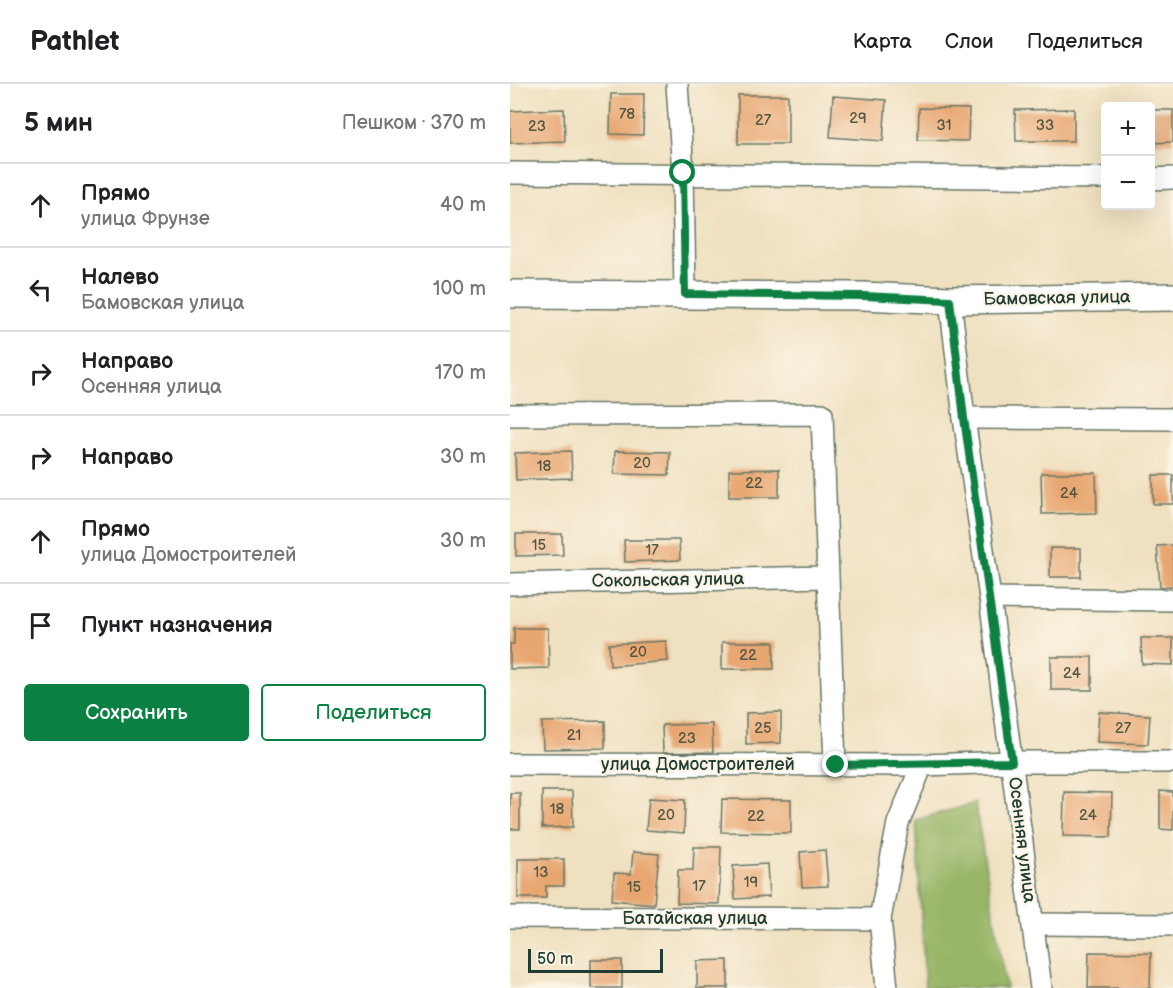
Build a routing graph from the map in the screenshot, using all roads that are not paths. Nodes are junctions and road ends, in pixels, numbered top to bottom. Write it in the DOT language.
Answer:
graph roads {
  1 [pos="677,84"];
  2 [pos="510,173"];
  3 [pos="683,173"];
  4 [pos="1101,178"];
  5 [pos="1173,178"];
  6 [pos="1155,179"];
  7 [pos="510,294"];
  8 [pos="685,294"];
  9 [pos="1173,297"];
  10 [pos="950,300"];
  11 [pos="510,416"];
  12 [pos="964,418"];
  13 [pos="1173,418"];
  14 [pos="827,577"];
  15 [pos="510,584"];
  16 [pos="990,598"];
  17 [pos="1173,600"];
  18 [pos="1012,762"];
  19 [pos="1173,762"];
  20 [pos="510,764"];
  21 [pos="836,765"];
  22 [pos="922,765"];
  23 [pos="510,917"];
  24 [pos="880,919"];
  25 [pos="1033,924"];
  26 [pos="1173,925"];
  27 [pos="887,988"];
  28 [pos="1041,988"];
  1 -- 3 [label="street"];
  2 -- 3 [label="street"];
  3 -- 4 [label="street"];
  3 -- 8 [label="street"];
  5 -- 6 [label="street"];
  7 -- 8 [label="main road, Бамовская улица"];
  8 -- 10 [label="main road, Бамовская улица"];
  9 -- 10 [label="main road, Бамовская улица"];
  10 -- 12 [label="street, Осенняя улица"];
  11 -- 14 [label="street"];
  12 -- 13 [label="street"];
  12 -- 16 [label="street, Осенняя улица"];
  14 -- 15 [label="street, Сокольская улица"];
  14 -- 21 [label="street"];
  16 -- 17 [label="street"];
  16 -- 18 [label="street, Осенняя улица"];
  18 -- 19 [label="street"];
  18 -- 22 [label="street, улица Домостроителей"];
  18 -- 25 [label="street, Осенняя улица"];
  20 -- 21 [label="street, улица Домостроителей"];
  21 -- 22 [label="street, улица Домостроителей"];
  22 -- 24 [label="street"];
  23 -- 24 [label="street, Батайская улица"];
  24 -- 27 [label="street"];
  25 -- 26 [label="street"];
  25 -- 28 [label="street, Осенняя улица"];
}
